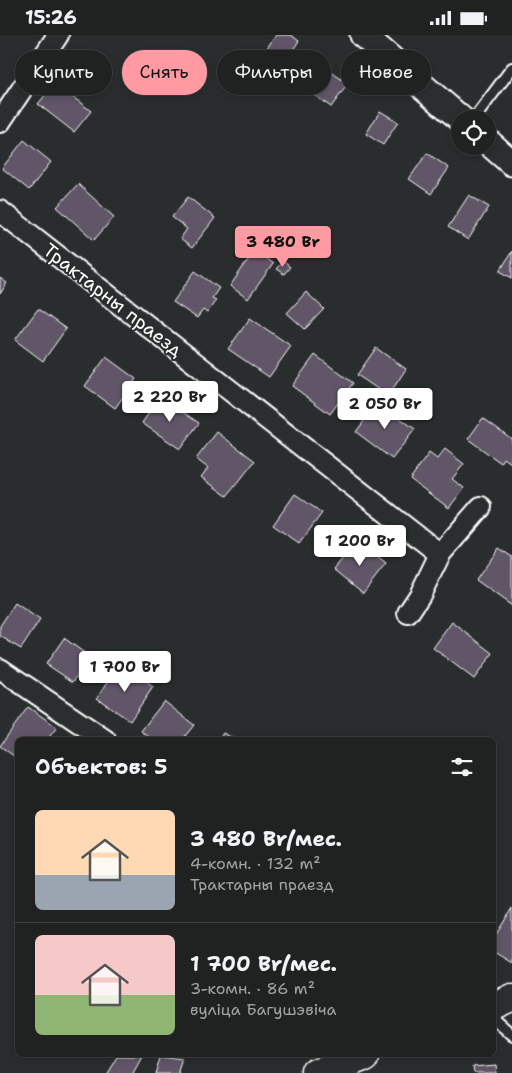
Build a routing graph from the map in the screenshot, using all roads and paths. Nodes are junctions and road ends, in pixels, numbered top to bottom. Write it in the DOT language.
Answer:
graph roads {
  1 [pos="58,35"];
  2 [pos="363,35"];
  3 [pos="512,68"];
  4 [pos="451,110"];
  5 [pos="481,110"];
  6 [pos="0,122"];
  7 [pos="496,149"];
  8 [pos="512,163"];
  9 [pos="0,211"];
  10 [pos="482,507"];
  11 [pos="440,554"];
  12 [pos="408,613"];
  13 [pos="0,669"];
  14 [pos="101,737"];
  15 [pos="512,998"];
  16 [pos="496,1004"];
  17 [pos="496,1021"];
  18 [pos="512,1035"];
  19 [pos="360,1057"];
  20 [pos="318,1073"];
  1 -- 6 [label="street"];
  2 -- 4 [label="street"];
  3 -- 5 [label="lane"];
  7 -- 8 [label="street"];
  9 -- 11 [label="street, Трактарны праезд"];
  10 -- 11 [label="street"];
  11 -- 12 [label="street"];
  13 -- 14 [label="street"];
  15 -- 16 [label="main road"];
  17 -- 18 [label="lane"];
  19 -- 20 [label="main road"];
}
